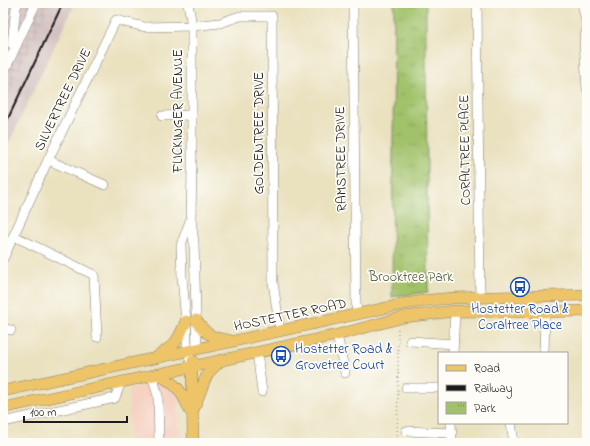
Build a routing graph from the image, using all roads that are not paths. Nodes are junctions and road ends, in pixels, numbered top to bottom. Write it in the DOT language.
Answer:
graph roads {
  1 [pos="18,3"];
  2 [pos="36,3"];
  3 [pos="188,3"];
  4 [pos="353,3"];
  5 [pos="477,3"];
  6 [pos="582,3"];
  7 [pos="192,26"];
  8 [pos="587,26"];
  9 [pos="587,29"];
  10 [pos="16,46"];
  11 [pos="3,74"];
  12 [pos="587,89"];
  13 [pos="192,115"];
  14 [pos="162,116"];
  15 [pos="48,160"];
  16 [pos="105,185"];
  17 [pos="191,219"];
  18 [pos="14,236"];
  19 [pos="3,259"];
  20 [pos="587,295"];
  21 [pos="480,297"];
  22 [pos="455,311"];
  23 [pos="587,311"];
  24 [pos="545,312"];
  25 [pos="358,314"];
  26 [pos="191,320"];
  27 [pos="280,331"];
  28 [pos="337,335"];
  29 [pos="97,337"];
  30 [pos="234,341"];
  31 [pos="410,341"];
  32 [pos="454,348"];
  33 [pos="192,350"];
  34 [pos="257,352"];
  35 [pos="544,352"];
  36 [pos="153,358"];
  37 [pos="221,360"];
  38 [pos="192,367"];
  39 [pos="345,374"];
  40 [pos="155,375"];
  41 [pos="121,382"];
  42 [pos="406,388"];
  43 [pos="438,388"];
  44 [pos="3,391"];
  45 [pos="262,392"];
  46 [pos="3,408"];
  47 [pos="192,414"];
  48 [pos="3,422"];
  49 [pos="452,424"];
  50 [pos="511,424"];
  51 [pos="406,432"];
  52 [pos="451,433"];
  53 [pos="159,443"];
  54 [pos="192,443"];
  55 [pos="452,443"];
  56 [pos="514,443"];
  1 -- 10 [label="street"];
  2 -- 10 [label="street"];
  3 -- 7 [label="street, FLICKINGER AVENUE"];
  4 -- 25 [label="street, RAMSTREE DRIVE"];
  5 -- 21 [label="street, CORALTREE PLACE"];
  6 -- 8 [label="street"];
  7 -- 13 [label="street, FLICKINGER AVENUE"];
  7 -- 15 [label="street, SILVERTREE DRIVE"];
  7 -- 27 [label="street, GOLDENTREE DRIVE"];
  9 -- 12 [label="street"];
  10 -- 11 [label="street"];
  13 -- 14 [label="street"];
  13 -- 17 [label="street, FLICKINGER AVENUE"];
  15 -- 16 [label="street"];
  15 -- 18 [label="street, SILVERTREE DRIVE"];
  17 -- 26 [label="street, FLICKINGER AVENUE"];
  17 -- 26 [label="street, FLICKINGER AVENUE"];
  18 -- 19 [label="street, SILVERTREE DRIVE"];
  18 -- 29 [label="street"];
  20 -- 21 [label="main road, HOSTETTER ROAD"];
  21 -- 25 [label="main road, HOSTETTER ROAD"];
  22 -- 24 [label="main road"];
  22 -- 28 [label="main road"];
  22 -- 32 [label="street"];
  23 -- 24 [label="main road"];
  24 -- 35 [label="street"];
  25 -- 27 [label="main road, HOSTETTER ROAD"];
  26 -- 30 [label="main road"];
  26 -- 33 [label="street, FLICKINGER AVENUE"];
  26 -- 36 [label="main road"];
  27 -- 30 [label="main road, HOSTETTER ROAD"];
  28 -- 34 [label="main road"];
  28 -- 39 [label="street"];
  30 -- 33 [label="main road, HOSTETTER ROAD"];
  31 -- 32 [label="street"];
  33 -- 36 [label="main road, HOSTETTER ROAD"];
  33 -- 38 [label="main road, FLICKINGER AVENUE"];
  34 -- 37 [label="main road"];
  34 -- 45 [label="street"];
  36 -- 44 [label="main road, HOSTETTER ROAD"];
  37 -- 38 [label="main road"];
  37 -- 47 [label="main road"];
  38 -- 40 [label="main road"];
  38 -- 47 [label="main road, FLICKINGER AVENUE"];
  40 -- 41 [label="main road"];
  40 -- 47 [label="main road"];
  40 -- 53 [label="street"];
  41 -- 46 [label="main road"];
  41 -- 48 [label="street"];
  42 -- 43 [label="street"];
  47 -- 54 [label="main road, FLICKINGER AVENUE"];
  49 -- 52 [label="street"];
  50 -- 56 [label="street"];
  51 -- 52 [label="street"];
  52 -- 55 [label="street"];
}
